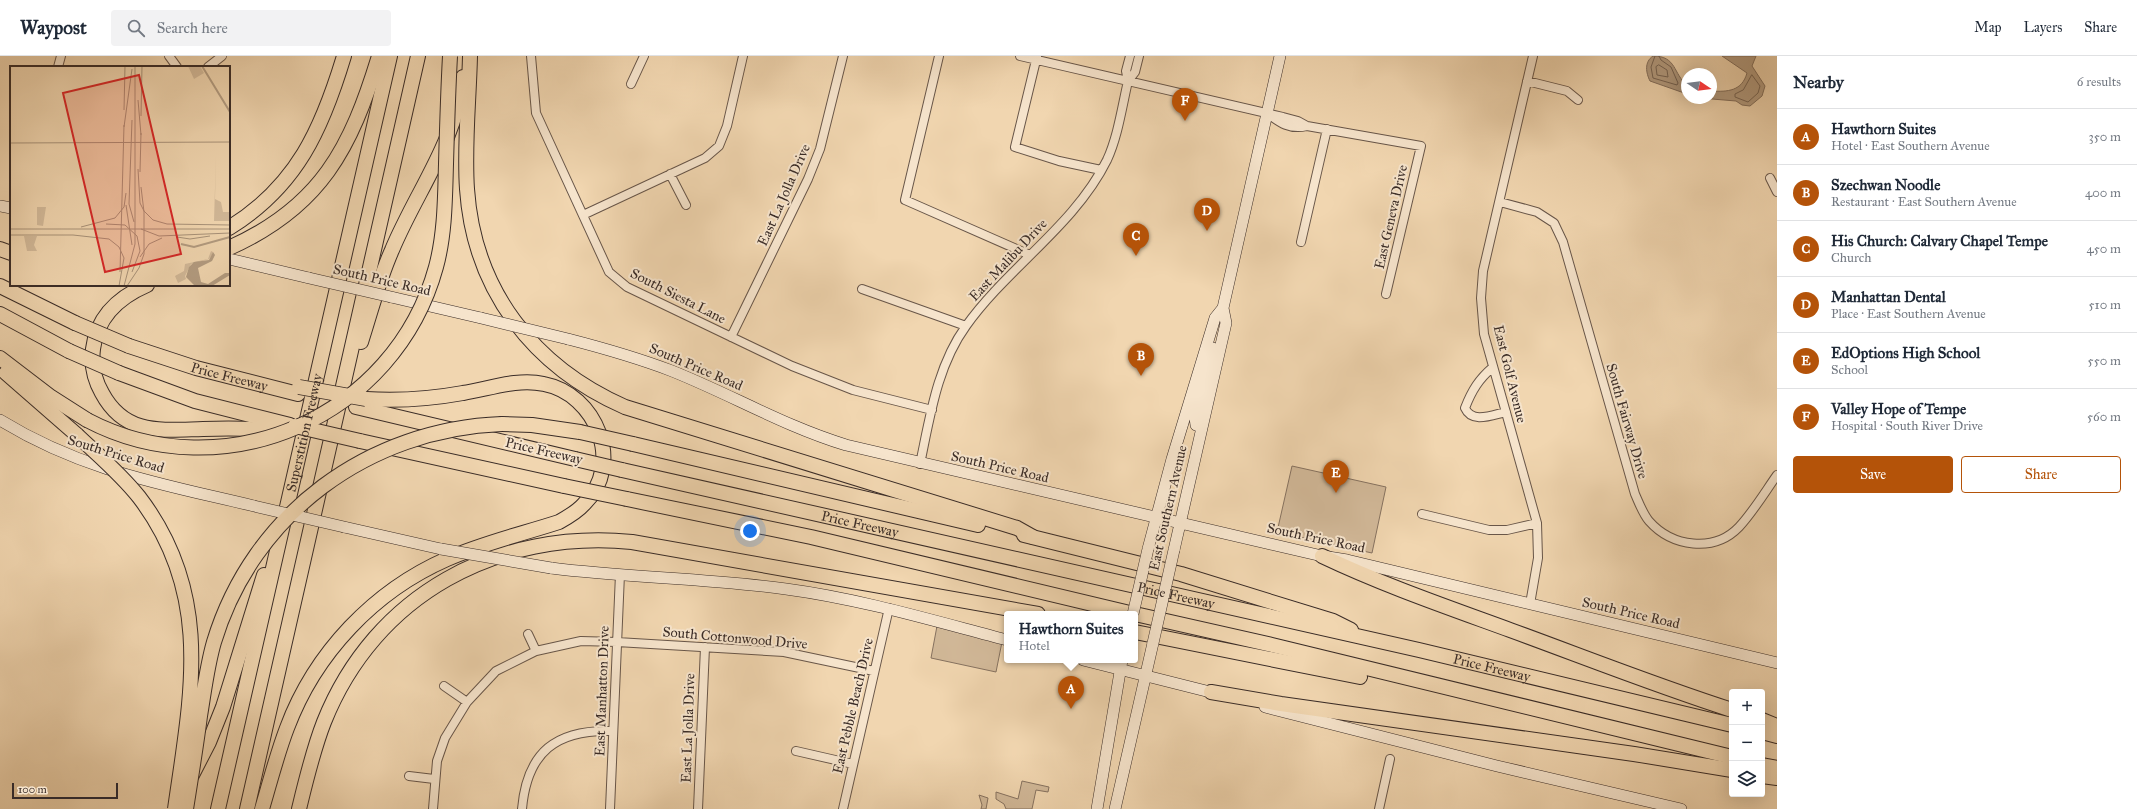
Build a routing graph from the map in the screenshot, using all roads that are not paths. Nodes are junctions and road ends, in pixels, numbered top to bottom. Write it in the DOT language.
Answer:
graph roads {
  1 [pos="61,56"];
  2 [pos="169,56"];
  3 [pos="222,56"];
  4 [pos="344,56"];
  5 [pos="379,56"];
  6 [pos="390,56"];
  7 [pos="418,56"];
  8 [pos="450,56"];
  9 [pos="465,56"];
  10 [pos="470,56"];
  11 [pos="530,56"];
  12 [pos="644,56"];
  13 [pos="743,56"];
  14 [pos="843,56"];
  15 [pos="939,56"];
  16 [pos="1020,56"];
  17 [pos="1130,56"];
  18 [pos="1139,56"];
  19 [pos="1280,56"];
  20 [pos="1533,56"];
  21 [pos="1036,58"];
  22 [pos="58,66"];
  23 [pos="176,66"];
  24 [pos="209,66"];
  25 [pos="1128,81"];
  26 [pos="1527,81"];
  27 [pos="631,84"];
  28 [pos="1578,100"];
  29 [pos="1267,113"];
  30 [pos="1327,129"];
  31 [pos="1102,170"];
  32 [pos="670,174"];
  33 [pos="1770,178"];
  34 [pos="1777,192"];
  35 [pos="1500,202"];
  36 [pos="686,205"];
  37 [pos="0,206"];
  38 [pos="10,208"];
  39 [pos="583,215"];
  40 [pos="230,227"];
  41 [pos="1301,242"];
  42 [pos="0,249"];
  43 [pos="10,253"];
  44 [pos="1030,255"];
  45 [pos="230,256"];
  46 [pos="0,286"];
  47 [pos="145,286"];
  48 [pos="862,289"];
  49 [pos="1386,294"];
  50 [pos="1223,308"];
  51 [pos="0,314"];
  52 [pos="1214,318"];
  53 [pos="966,326"];
  54 [pos="731,337"];
  55 [pos="0,358"];
  56 [pos="1493,367"];
  57 [pos="0,368"];
  58 [pos="361,403"];
  59 [pos="932,410"];
  60 [pos="1506,412"];
  61 [pos="0,420"];
  62 [pos="1202,427"];
  63 [pos="290,430"];
  64 [pos="324,461"];
  65 [pos="920,464"];
  66 [pos="1777,475"];
  67 [pos="291,497"];
  68 [pos="1422,514"];
  69 [pos="1155,518"];
  70 [pos="1181,523"];
  71 [pos="1537,523"];
  72 [pos="1033,537"];
  73 [pos="1322,556"];
  74 [pos="620,574"];
  75 [pos="1530,604"];
  76 [pos="889,608"];
  77 [pos="1021,611"];
  78 [pos="1121,611"];
  79 [pos="1135,611"];
  80 [pos="1138,615"];
  81 [pos="1138,633"];
  82 [pos="528,634"];
  83 [pos="1004,639"];
  84 [pos="1369,639"];
  85 [pos="617,642"];
  86 [pos="705,647"];
  87 [pos="536,651"];
  88 [pos="1106,663"];
  89 [pos="1777,663"];
  90 [pos="1121,665"];
  91 [pos="874,671"];
  92 [pos="1146,676"];
  93 [pos="444,686"];
  94 [pos="1211,692"];
  95 [pos="1461,692"];
  96 [pos="467,702"];
  97 [pos="1729,709"];
  98 [pos="1765,721"];
  99 [pos="1729,724"];
  100 [pos="1777,726"];
  101 [pos="613,731"];
  102 [pos="1765,733"];
  103 [pos="1777,736"];
  104 [pos="796,751"];
  105 [pos="1729,757"];
  106 [pos="1390,759"];
  107 [pos="853,764"];
  108 [pos="1765,766"];
  109 [pos="1777,768"];
  110 [pos="1729,770"];
  111 [pos="409,776"];
  112 [pos="1765,776"];
  113 [pos="1777,778"];
  114 [pos="434,779"];
  115 [pos="172,809"];
  116 [pos="175,809"];
  117 [pos="186,809"];
  118 [pos="218,809"];
  119 [pos="247,809"];
  120 [pos="262,809"];
  121 [pos="299,809"];
  122 [pos="433,809"];
  123 [pos="522,809"];
  124 [pos="610,809"];
  125 [pos="698,809"];
  126 [pos="843,809"];
  127 [pos="1097,809"];
  128 [pos="1115,809"];
  129 [pos="1379,809"];
  130 [pos="1681,809"];
  1 -- 22 [label="street"];
  2 -- 23 [label="street"];
  3 -- 24 [label="street"];
  4 -- 40 [label="highway"];
  5 -- 45 [label="highway"];
  6 -- 67 [label="highway, Superstition Freeway"];
  7 -- 64 [label="highway, Superstition Freeway"];
  8 -- 55 [label="highway, bridge"];
  9 -- 64 [label="highway"];
  10 -- 72 [label="highway"];
  11 -- 39 [label="street, South Siesta Lane"];
  12 -- 27 [label="street"];
  13 -- 32 [label="street"];
  14 -- 54 [label="street, East La Jolla Drive"];
  15 -- 44 [label="street"];
  16 -- 21 [label="street"];
  17 -- 25 [label="street, East Malibu Drive"];
  18 -- 25 [label="street, East Malibu Drive"];
  19 -- 29 [label="main road, East Southern Avenue"];
  20 -- 26 [label="street, East Golf Avenue"];
  21 -- 25 [label="street"];
  21 -- 31 [label="street"];
  25 -- 29 [label="street"];
  25 -- 31 [label="street, East Malibu Drive"];
  26 -- 28 [label="street"];
  26 -- 35 [label="street, East Golf Avenue"];
  29 -- 30 [label="street"];
  29 -- 50 [label="main road, East Southern Avenue"];
  30 -- 41 [label="street"];
  30 -- 49 [label="street, East Geneva Drive"];
  31 -- 44 [label="street, East Malibu Drive"];
  32 -- 36 [label="street"];
  32 -- 39 [label="street"];
  33 -- 34 [label="street"];
  35 -- 56 [label="street, East Golf Avenue"];
  35 -- 66 [label="street, South Fairway Drive"];
  37 -- 38 [label="main road"];
  39 -- 54 [label="street, South Siesta Lane"];
  42 -- 43 [label="highway"];
  44 -- 53 [label="street, East Malibu Drive"];
  45 -- 65 [label="main road, South Price Road, bridge"];
  46 -- 58 [label="highway, Price Freeway, bridge"];
  47 -- 63 [label="highway"];
  48 -- 53 [label="street"];
  50 -- 52 [label="main road, East Southern Avenue"];
  50 -- 62 [label="main road, East Southern Avenue"];
  51 -- 63 [label="highway, Price Freeway, bridge"];
  52 -- 62 [label="main road"];
  52 -- 69 [label="main road, East Southern Avenue"];
  53 -- 59 [label="street, East Malibu Drive"];
  54 -- 59 [label="street, South Siesta Lane"];
  56 -- 60 [label="street, East Golf Avenue"];
  56 -- 60 [label="street"];
  57 -- 116 [label="highway, bridge"];
  58 -- 84 [label="highway, Price Freeway, bridge"];
  58 -- 120 [label="highway"];
  59 -- 65 [label="street, East Malibu Drive"];
  60 -- 71 [label="street, East Golf Avenue"];
  61 -- 74 [label="main road, South Price Road, bridge"];
  62 -- 70 [label="main road, East Southern Avenue"];
  63 -- 78 [label="highway, Price Freeway, bridge"];
  64 -- 119 [label="highway, Superstition Freeway"];
  65 -- 69 [label="main road, South Price Road"];
  67 -- 115 [label="highway"];
  67 -- 118 [label="highway, Superstition Freeway"];
  68 -- 71 [label="street"];
  69 -- 70 [label="main road, South Price Road"];
  69 -- 79 [label="main road, East Southern Avenue, bridge"];
  70 -- 73 [label="main road, South Price Road"];
  70 -- 92 [label="main road, East Southern Avenue, bridge"];
  71 -- 75 [label="street, East Golf Avenue"];
  72 -- 84 [label="highway"];
  72 -- 117 [label="highway, bridge"];
  73 -- 75 [label="main road, South Price Road"];
  73 -- 97 [label="highway"];
  74 -- 76 [label="main road, South Price Road"];
  74 -- 85 [label="street, East Manhatton Drive"];
  75 -- 89 [label="main road, South Price Road"];
  76 -- 83 [label="main road, South Price Road"];
  76 -- 91 [label="street, East Pebble Beach Drive"];
  77 -- 121 [label="highway"];
  80 -- 95 [label="highway, Price Freeway"];
  81 -- 95 [label="highway"];
  82 -- 87 [label="street"];
  84 -- 99 [label="highway, Price Freeway"];
  85 -- 86 [label="street, South Cottonwood Drive"];
  85 -- 87 [label="street, South Cottonwood Drive"];
  85 -- 101 [label="street, East Manhatton Drive"];
  86 -- 91 [label="street, South Cottonwood Drive"];
  86 -- 125 [label="street, East La Jolla Drive"];
  87 -- 96 [label="street, South Cottonwood Drive"];
  88 -- 90 [label="main road"];
  90 -- 92 [label="main road"];
  90 -- 127 [label="main road"];
  91 -- 107 [label="street, East Pebble Beach Drive"];
  92 -- 94 [label="main road"];
  92 -- 128 [label="main road, East Southern Avenue"];
  93 -- 96 [label="street"];
  94 -- 110 [label="highway"];
  94 -- 130 [label="main road"];
  95 -- 105 [label="highway, Price Freeway"];
  96 -- 114 [label="street, South Cottonwood Drive"];
  98 -- 100 [label="highway"];
  101 -- 123 [label="street"];
  101 -- 124 [label="street, East Manhatton Drive"];
  102 -- 103 [label="highway"];
  104 -- 107 [label="street"];
  106 -- 129 [label="street"];
  107 -- 126 [label="street, East Pebble Beach Drive"];
  108 -- 109 [label="highway"];
  111 -- 114 [label="street"];
  112 -- 113 [label="highway"];
  114 -- 122 [label="street, South Cottonwood Drive"];
}
